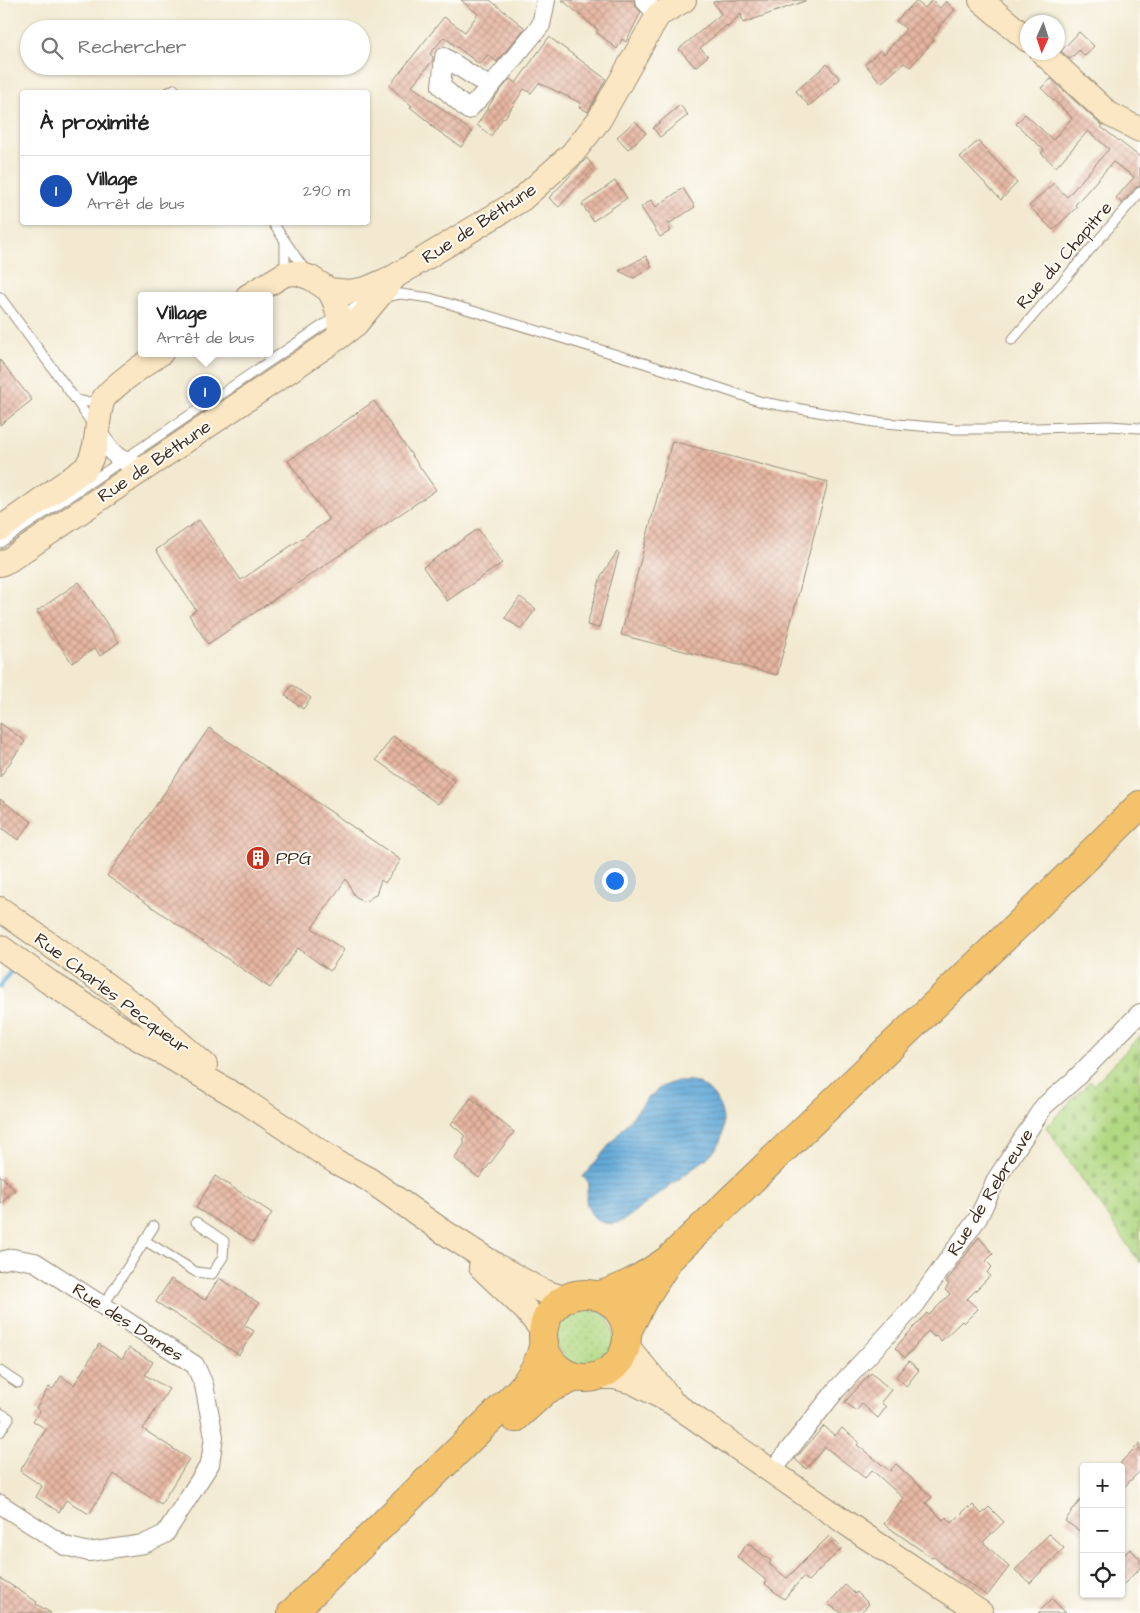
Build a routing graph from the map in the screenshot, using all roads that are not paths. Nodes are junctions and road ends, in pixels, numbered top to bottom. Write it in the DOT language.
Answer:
graph roads {
  1 [pos="546,0"];
  2 [pos="684,0"];
  3 [pos="981,0"];
  4 [pos="651,7"];
  5 [pos="1020,33"];
  6 [pos="1051,60"];
  7 [pos="490,87"];
  8 [pos="1140,130"];
  9 [pos="1140,192"];
  10 [pos="274,225"];
  11 [pos="285,242"];
  12 [pos="285,274"];
  13 [pos="394,277"];
  14 [pos="320,284"];
  15 [pos="255,292"];
  16 [pos="0,298"];
  17 [pos="376,299"];
  18 [pos="339,326"];
  19 [pos="1012,340"];
  20 [pos="155,357"];
  21 [pos="76,400"];
  22 [pos="102,400"];
  23 [pos="1140,428"];
  24 [pos="98,433"];
  25 [pos="122,461"];
  26 [pos="144,467"];
  27 [pos="0,529"];
  28 [pos="0,543"];
  29 [pos="0,564"];
  30 [pos="1140,805"];
  31 [pos="0,909"];
  32 [pos="0,947"];
  33 [pos="1140,1013"];
  34 [pos="243,1100"];
  35 [pos="196,1222"];
  36 [pos="154,1226"];
  37 [pos="441,1230"];
  38 [pos="144,1240"];
  39 [pos="668,1260"];
  40 [pos="0,1262"];
  41 [pos="596,1296"];
  42 [pos="566,1299"];
  43 [pos="103,1306"];
  44 [pos="544,1337"];
  45 [pos="626,1338"];
  46 [pos="0,1371"];
  47 [pos="585,1377"];
  48 [pos="18,1382"];
  49 [pos="672,1403"];
  50 [pos="0,1413"];
  51 [pos="0,1432"];
  52 [pos="772,1471"];
  53 [pos="0,1504"];
  54 [pos="292,1613"];
  55 [pos="312,1613"];
  56 [pos="981,1613"];
  1 -- 7 [label="street"];
  2 -- 4 [label="main road, Rue de Béthune"];
  3 -- 5 [label="main road"];
  4 -- 13 [label="main road, Rue de Béthune"];
  6 -- 8 [label="main road"];
  9 -- 19 [label="lane, Rue du Chapitre"];
  10 -- 11 [label="lane"];
  11 -- 12 [label="lane"];
  11 -- 14 [label="lane"];
  12 -- 14 [label="main road, Rue de Béthune"];
  12 -- 15 [label="main road"];
  13 -- 14 [label="main road, Rue de Béthune"];
  13 -- 17 [label="main road, Rue de Béthune"];
  14 -- 18 [label="main road"];
  16 -- 21 [label="lane"];
  17 -- 18 [label="main road, Rue de Béthune"];
  17 -- 23 [label="lane"];
  18 -- 25 [label="lane"];
  18 -- 26 [label="main road, Rue de Béthune"];
  20 -- 22 [label="main road"];
  21 -- 22 [label="lane"];
  21 -- 24 [label="lane"];
  22 -- 24 [label="main road, Rue de Béthune"];
  24 -- 25 [label="street"];
  24 -- 27 [label="main road, Rue de Béthune"];
  25 -- 26 [label="street"];
  25 -- 28 [label="lane"];
  26 -- 29 [label="main road, Rue de Béthune"];
  30 -- 39 [label="main road"];
  31 -- 34 [label="main road, Rue Charles Pecqueur"];
  32 -- 34 [label="main road, Rue Charles Pecqueur"];
  33 -- 52 [label="street, Rue de Rebreuve"];
  34 -- 37 [label="main road, Rue Charles Pecqueur"];
  35 -- 38 [label="lane"];
  36 -- 38 [label="lane"];
  37 -- 42 [label="main road, Rue Charles Pecqueur"];
  37 -- 44 [label="main road, Rue Charles Pecqueur"];
  38 -- 43 [label="lane"];
  39 -- 41 [label="main road"];
  39 -- 45 [label="main road"];
  40 -- 43 [label="street, Rue des Dames"];
  41 -- 42 [label="main road"];
  41 -- 45 [label="main road"];
  42 -- 44 [label="main road"];
  43 -- 53 [label="street, Rue des Dames"];
  44 -- 47 [label="main road"];
  44 -- 54 [label="main road"];
  45 -- 47 [label="main road"];
  45 -- 49 [label="main road"];
  46 -- 48 [label="lane"];
  47 -- 49 [label="main road"];
  47 -- 55 [label="main road"];
  49 -- 52 [label="main road"];
  50 -- 51 [label="lane"];
  52 -- 56 [label="main road"];
}
